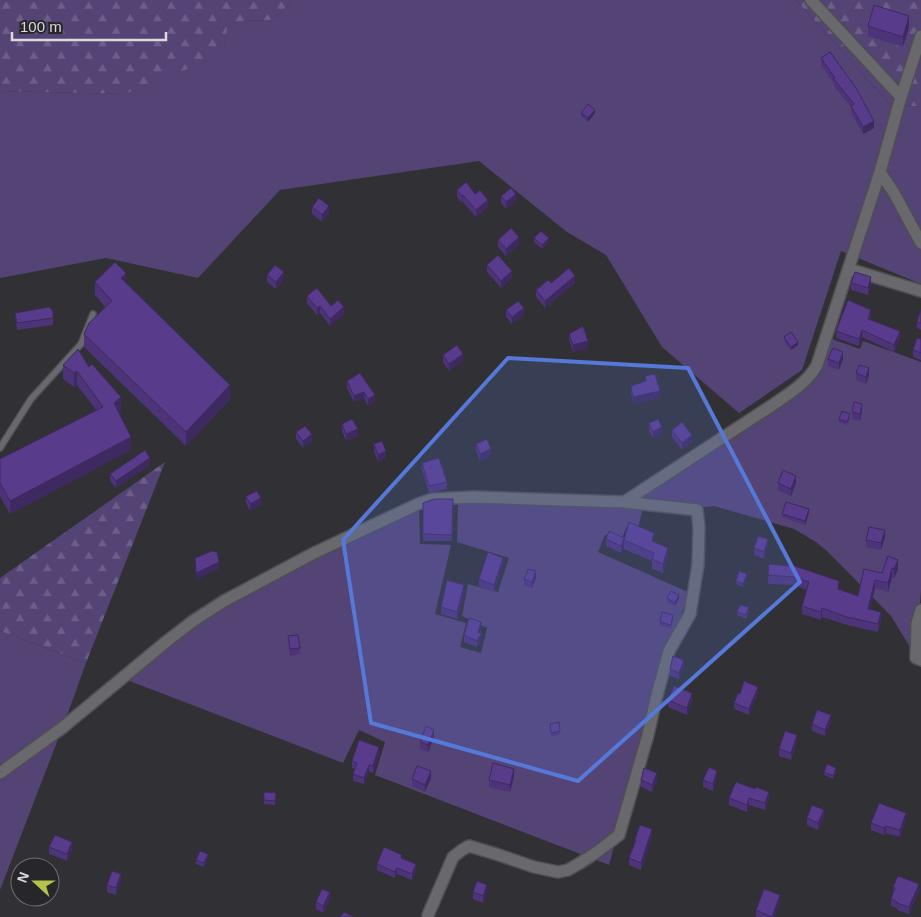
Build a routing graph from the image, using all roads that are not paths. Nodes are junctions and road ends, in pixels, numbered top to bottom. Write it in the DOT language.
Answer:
graph roads {
  1 [pos="811,0"];
  2 [pos="921,36"];
  3 [pos="902,97"];
  4 [pos="880,172"];
  5 [pos="921,243"];
  6 [pos="849,270"];
  7 [pos="921,291"];
  8 [pos="94,314"];
  9 [pos="0,448"];
  10 [pos="624,502"];
  11 [pos="921,610"];
  12 [pos="921,660"];
  13 [pos="0,773"];
  14 [pos="428,915"];
  1 -- 3 [label="street"];
  2 -- 3 [label="street"];
  3 -- 4 [label="street"];
  4 -- 5 [label="street"];
  4 -- 6 [label="street"];
  6 -- 7 [label="street"];
  6 -- 10 [label="street"];
  8 -- 9 [label="lane"];
  10 -- 13 [label="street"];
  10 -- 14 [label="street"];
  11 -- 12 [label="street"];
}
